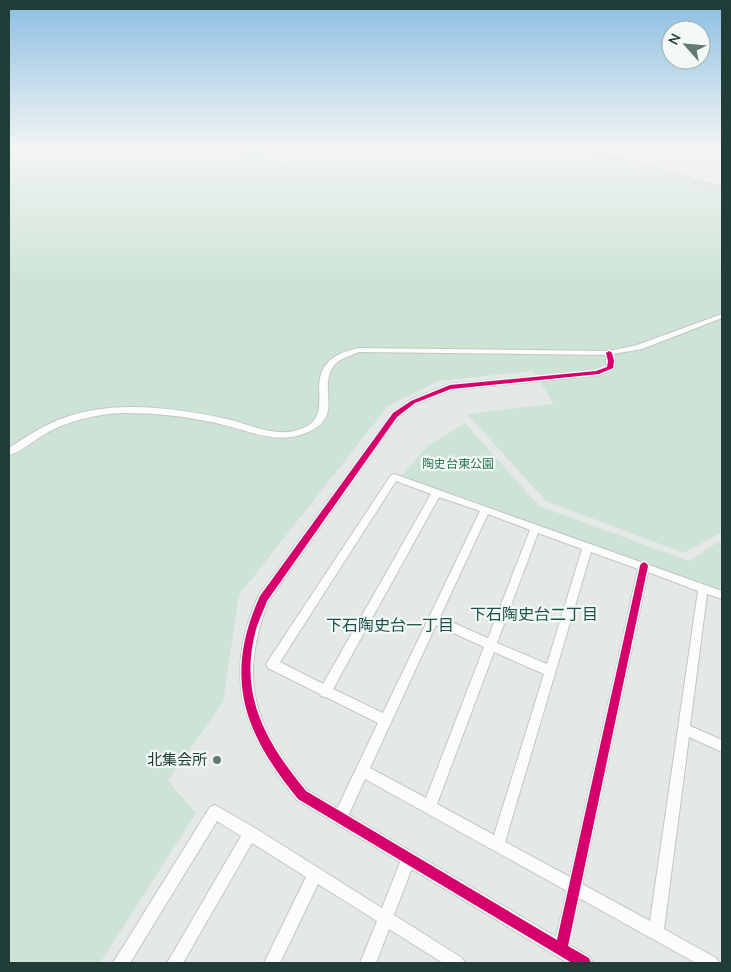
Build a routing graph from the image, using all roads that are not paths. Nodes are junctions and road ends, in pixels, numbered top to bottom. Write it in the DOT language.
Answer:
graph roads {
  1 [pos="722,316"];
  2 [pos="608,353"];
  3 [pos="9,452"];
  4 [pos="437,492"];
  5 [pos="485,510"];
  6 [pos="536,527"];
  7 [pos="588,546"];
  8 [pos="644,566"];
  9 [pos="703,588"];
  10 [pos="722,595"];
  11 [pos="433,619"];
  12 [pos="490,645"];
  13 [pos="551,672"];
  14 [pos="325,692"];
  15 [pos="384,720"];
  16 [pos="684,729"];
  17 [pos="722,746"];
  18 [pos="362,770"];
  19 [pos="429,807"];
  20 [pos="340,818"];
  21 [pos="250,833"];
  22 [pos="498,844"];
  23 [pos="408,860"];
  24 [pos="315,875"];
  25 [pos="575,887"];
  26 [pos="385,918"];
  27 [pos="656,932"];
  28 [pos="561,950"];
  29 [pos="121,963"];
  30 [pos="175,963"];
  31 [pos="272,963"];
  32 [pos="368,963"];
  33 [pos="457,963"];
  34 [pos="584,963"];
  35 [pos="711,963"];
  1 -- 2 [label="street"];
  2 -- 3 [label="street"];
  2 -- 20 [label="street"];
  4 -- 5 [label="street"];
  4 -- 14 [label="street"];
  4 -- 14 [label="street"];
  5 -- 6 [label="street"];
  5 -- 11 [label="street"];
  6 -- 7 [label="street"];
  6 -- 12 [label="street"];
  7 -- 8 [label="street"];
  7 -- 13 [label="street"];
  8 -- 9 [label="street"];
  8 -- 25 [label="street"];
  9 -- 10 [label="street"];
  9 -- 16 [label="street"];
  11 -- 12 [label="street"];
  11 -- 15 [label="street"];
  12 -- 13 [label="street"];
  12 -- 19 [label="street"];
  13 -- 22 [label="street"];
  14 -- 15 [label="street"];
  15 -- 18 [label="street"];
  16 -- 17 [label="street"];
  16 -- 27 [label="street"];
  18 -- 19 [label="street"];
  18 -- 20 [label="street"];
  19 -- 22 [label="street"];
  20 -- 23 [label="street"];
  21 -- 24 [label="street"];
  21 -- 29 [label="street"];
  21 -- 30 [label="street"];
  22 -- 25 [label="street"];
  23 -- 26 [label="street"];
  23 -- 28 [label="street"];
  24 -- 26 [label="street"];
  24 -- 31 [label="street"];
  25 -- 27 [label="street"];
  25 -- 28 [label="street"];
  26 -- 32 [label="street"];
  26 -- 33 [label="street"];
  27 -- 35 [label="street"];
  28 -- 34 [label="street"];
}
